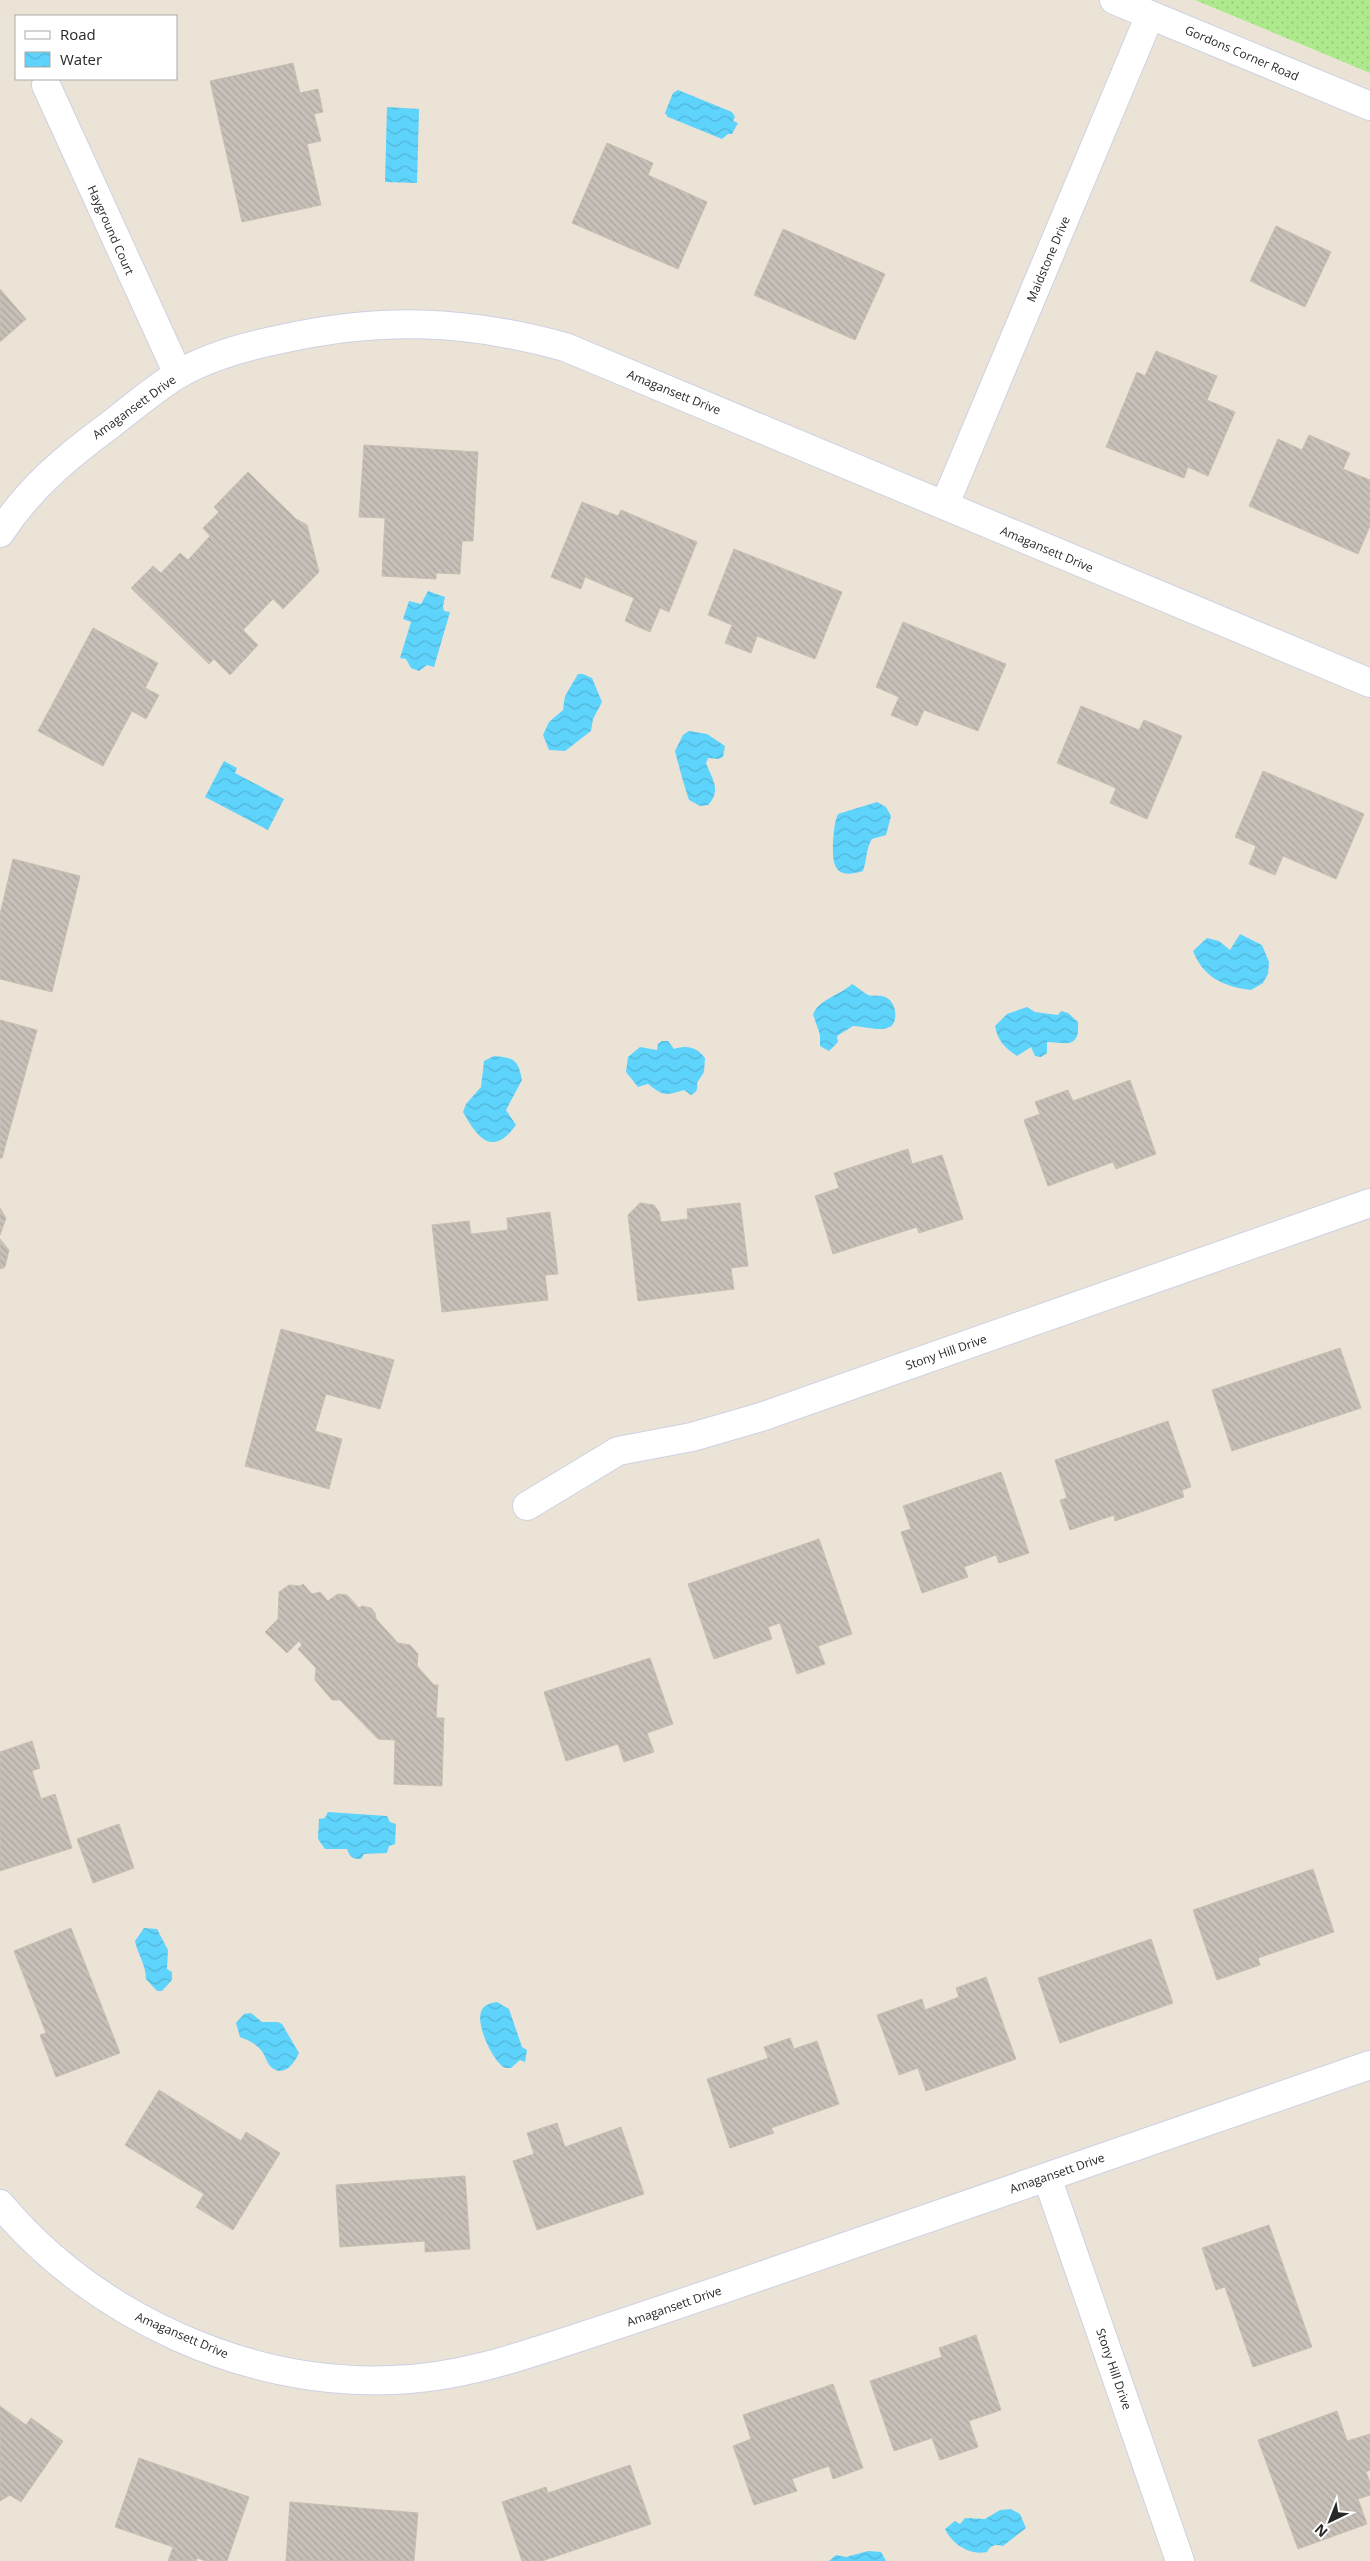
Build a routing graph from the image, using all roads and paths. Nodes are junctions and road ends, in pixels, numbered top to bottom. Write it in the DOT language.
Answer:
graph roads {
  1 [pos="1114,0"];
  2 [pos="1150,15"];
  3 [pos="46,85"];
  4 [pos="1370,106"];
  5 [pos="178,374"];
  6 [pos="946,504"];
  7 [pos="0,533"];
  8 [pos="1370,683"];
  9 [pos="1370,1203"];
  10 [pos="526,1506"];
  11 [pos="1370,2065"];
  12 [pos="1047,2177"];
  13 [pos="0,2204"];
  14 [pos="1180,2561"];
  1 -- 2 [label="street, Gordons Corner Road"];
  2 -- 4 [label="street, Gordons Corner Road"];
  2 -- 6 [label="street, Maidstone Drive"];
  3 -- 5 [label="street, Hayground Court"];
  5 -- 6 [label="street, Amagansett Drive"];
  5 -- 7 [label="street, Amagansett Drive"];
  6 -- 8 [label="street, Amagansett Drive"];
  9 -- 10 [label="street, Stony Hill Drive"];
  11 -- 12 [label="street, Amagansett Drive"];
  12 -- 13 [label="street, Amagansett Drive"];
  12 -- 14 [label="street, Stony Hill Drive"];
}
